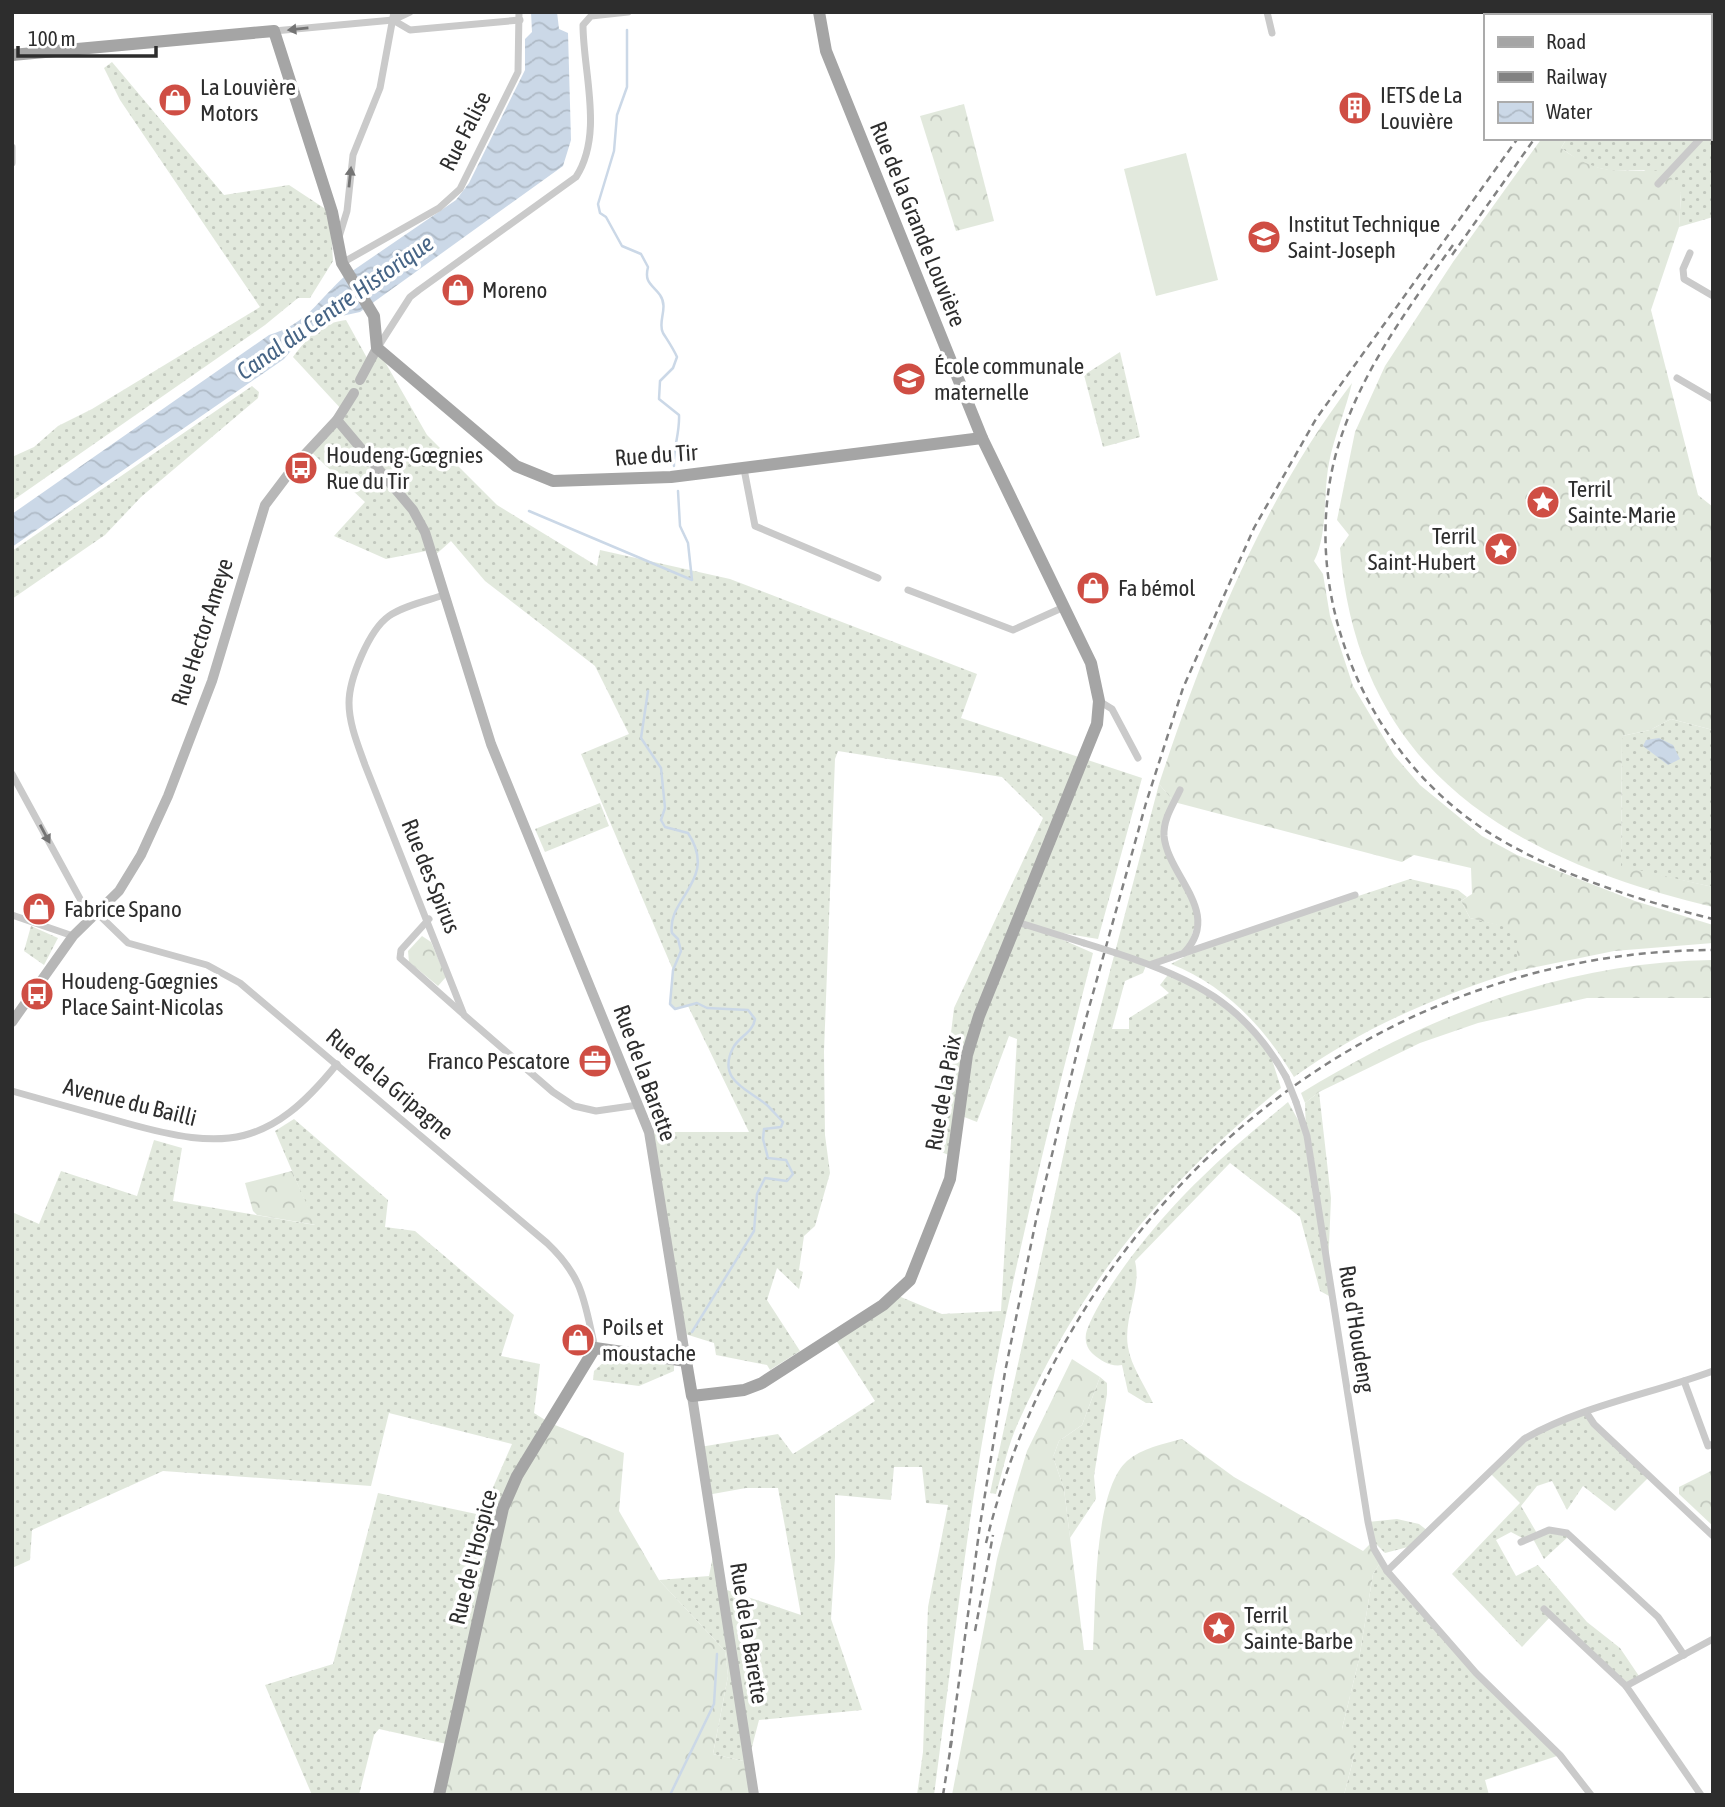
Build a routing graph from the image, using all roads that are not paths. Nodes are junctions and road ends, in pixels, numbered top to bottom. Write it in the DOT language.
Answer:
graph roads {
  1 [pos="410,12"];
  2 [pos="628,12"];
  3 [pos="819,12"];
  4 [pos="1267,12"];
  5 [pos="394,16"];
  6 [pos="520,16"];
  7 [pos="274,31"];
  8 [pos="1272,33"];
  9 [pos="12,55"];
  10 [pos="1699,140"];
  11 [pos="12,147"];
  12 [pos="12,163"];
  13 [pos="1658,184"];
  14 [pos="337,244"];
  15 [pos="1690,253"];
  16 [pos="342,263"];
  17 [pos="1713,296"];
  18 [pos="377,348"];
  19 [pos="1677,378"];
  20 [pos="360,380"];
  21 [pos="354,393"];
  22 [pos="1713,399"];
  23 [pos="337,420"];
  24 [pos="982,438"];
  25 [pos="744,469"];
  26 [pos="878,578"];
  27 [pos="908,590"];
  28 [pos="444,595"];
  29 [pos="1064,607"];
  30 [pos="1095,677"];
  31 [pos="1099,701"];
  32 [pos="1138,758"];
  33 [pos="12,774"];
  34 [pos="1180,790"];
  35 [pos="1355,895"];
  36 [pos="12,915"];
  37 [pos="94,916"];
  38 [pos="429,919"];
  39 [pos="1017,922"];
  40 [pos="73,936"];
  41 [pos="1181,956"];
  42 [pos="1152,964"];
  43 [pos="464,1015"];
  44 [pos="12,1021"];
  45 [pos="337,1064"];
  46 [pos="12,1091"];
  47 [pos="638,1105"];
  48 [pos="595,1348"];
  49 [pos="686,1361"];
  50 [pos="1713,1371"];
  51 [pos="1684,1381"];
  52 [pos="692,1396"];
  53 [pos="1586,1412"];
  54 [pos="1713,1444"];
  55 [pos="1713,1536"];
  56 [pos="1521,1542"];
  57 [pos="1387,1571"];
  58 [pos="1544,1609"];
  59 [pos="1713,1639"];
  60 [pos="1684,1655"];
  61 [pos="1626,1686"];
  62 [pos="439,1795"];
  63 [pos="754,1795"];
  64 [pos="1591,1795"];
  65 [pos="1701,1795"];
  1 -- 5 [label="street"];
  2 -- 18 [label="street"];
  3 -- 24 [label="main road, Rue de la Grande Louvière"];
  4 -- 8 [label="street"];
  5 -- 6 [label="street"];
  5 -- 7 [label="street, one-way"];
  14 -- 5 [label="street, one-way"];
  6 -- 16 [label="street, Rue Falise"];
  7 -- 9 [label="main road"];
  7 -- 14 [label="main road"];
  10 -- 13 [label="street"];
  11 -- 12 [label="street"];
  14 -- 16 [label="main road"];
  15 -- 17 [label="street"];
  16 -- 18 [label="main road"];
  18 -- 20 [label="street"];
  18 -- 25 [label="main road, Rue du Tir"];
  19 -- 22 [label="street"];
  21 -- 23 [label="street, Rue Hector Ameye"];
  23 -- 28 [label="street, Rue de la Barette"];
  23 -- 37 [label="street, Rue Hector Ameye"];
  24 -- 25 [label="main road, Rue du Tir"];
  24 -- 29 [label="main road, Rue de la Grande Louvière"];
  25 -- 26 [label="street"];
  27 -- 29 [label="street"];
  28 -- 38 [label="street, Rue des Spirus"];
  28 -- 47 [label="street, Rue de la Barette"];
  29 -- 30 [label="main road, Rue de la Grande Louvière"];
  30 -- 31 [label="main road, Rue de la Paix"];
  31 -- 32 [label="street"];
  31 -- 39 [label="main road, Rue de la Paix"];
  33 -- 37 [label="street, Rue de la Gripagne, one-way"];
  34 -- 41 [label="street"];
  35 -- 41 [label="street"];
  36 -- 40 [label="street"];
  37 -- 40 [label="street, Rue Hector Ameye"];
  37 -- 45 [label="street, Rue de la Gripagne"];
  38 -- 43 [label="street, Rue des Spirus"];
  38 -- 43 [label="street"];
  39 -- 42 [label="street, Rue d'Houdeng, bridge"];
  39 -- 52 [label="main road, Rue de la Paix"];
  40 -- 44 [label="street, Rue Hector Ameye"];
  41 -- 42 [label="street"];
  42 -- 57 [label="street, Rue d'Houdeng, bridge"];
  43 -- 47 [label="street, Rue des Spirus"];
  45 -- 46 [label="street, Avenue du Bailli"];
  45 -- 48 [label="street, Rue de la Gripagne"];
  47 -- 49 [label="street, Rue de la Barette"];
  48 -- 49 [label="main road"];
  48 -- 62 [label="main road, Rue de l'Hospice"];
  49 -- 52 [label="main road, Rue de la Barette"];
  50 -- 51 [label="street"];
  51 -- 53 [label="street"];
  51 -- 54 [label="street"];
  52 -- 63 [label="street, Rue de la Barette"];
  53 -- 55 [label="street"];
  53 -- 57 [label="street"];
  56 -- 60 [label="street"];
  57 -- 64 [label="street"];
  58 -- 61 [label="street"];
  59 -- 60 [label="street"];
  60 -- 61 [label="street"];
  61 -- 65 [label="street"];
}
